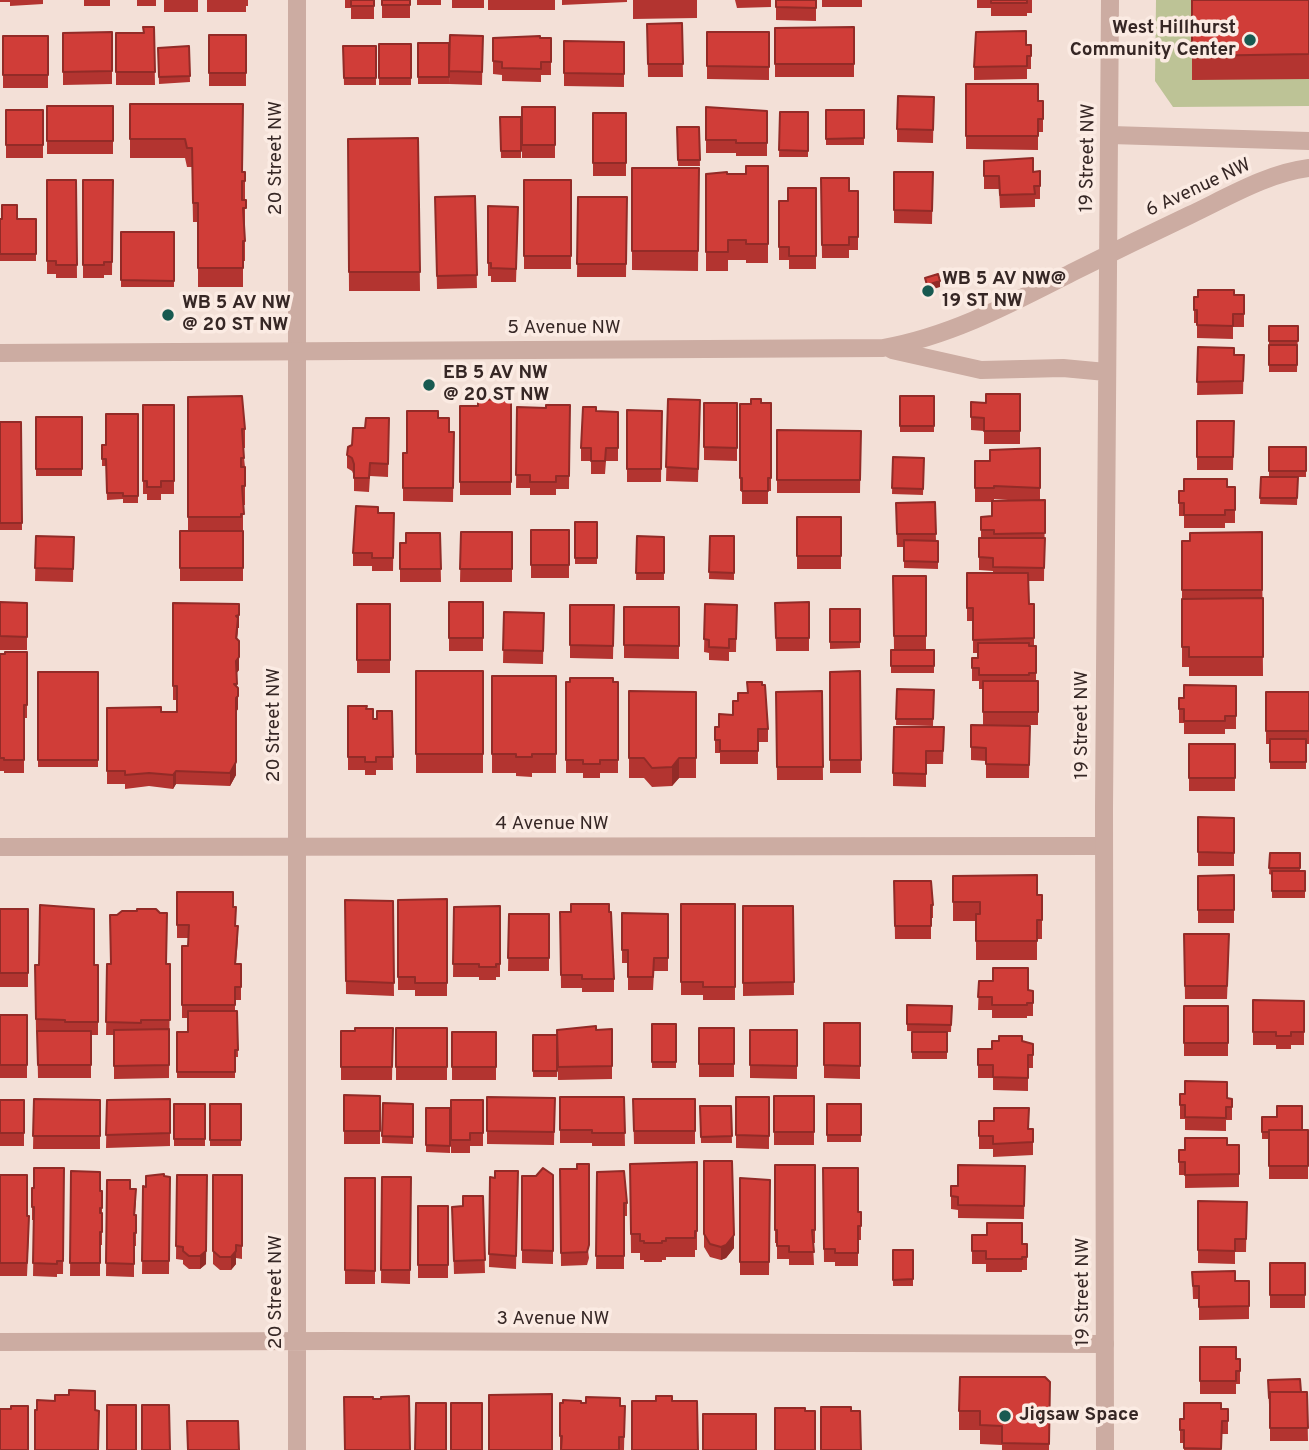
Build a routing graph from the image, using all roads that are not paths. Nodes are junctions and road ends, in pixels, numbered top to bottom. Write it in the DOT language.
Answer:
graph roads {
  1 [pos="297,0"];
  2 [pos="1110,0"];
  3 [pos="1111,135"];
  4 [pos="1309,141"];
  5 [pos="1309,168"];
  6 [pos="1109,254"];
  7 [pos="883,348"];
  8 [pos="0,353"];
  9 [pos="298,353"];
  10 [pos="1106,372"];
  11 [pos="1104,846"];
  12 [pos="0,847"];
  13 [pos="296,847"];
  14 [pos="298,1341"];
  15 [pos="0,1342"];
  16 [pos="1105,1344"];
  17 [pos="297,1450"];
  18 [pos="1105,1450"];
  1 -- 9 [label="street, 20 Street NW"];
  2 -- 3 [label="street, 19 Street NW"];
  3 -- 4 [label="street"];
  3 -- 6 [label="street, 19 Street NW"];
  5 -- 6 [label="street, 6 Avenue NW"];
  6 -- 7 [label="street, 5 Avenue NW"];
  6 -- 10 [label="street, 19 Street NW"];
  7 -- 9 [label="street, 5 Avenue NW"];
  7 -- 10 [label="street"];
  8 -- 9 [label="street, 5 Avenue NW"];
  9 -- 13 [label="street, 20 Street NW"];
  10 -- 11 [label="street, 19 Street NW"];
  11 -- 13 [label="street, 4 Avenue NW"];
  11 -- 16 [label="street, 19 Street NW"];
  12 -- 13 [label="street, 4 Avenue NW"];
  13 -- 14 [label="street, 20 Street NW"];
  14 -- 15 [label="street, 3 Avenue NW"];
  14 -- 16 [label="street, 3 Avenue NW"];
  14 -- 17 [label="street, 20 Street NW"];
  16 -- 18 [label="street, 19 Street NW"];
}
